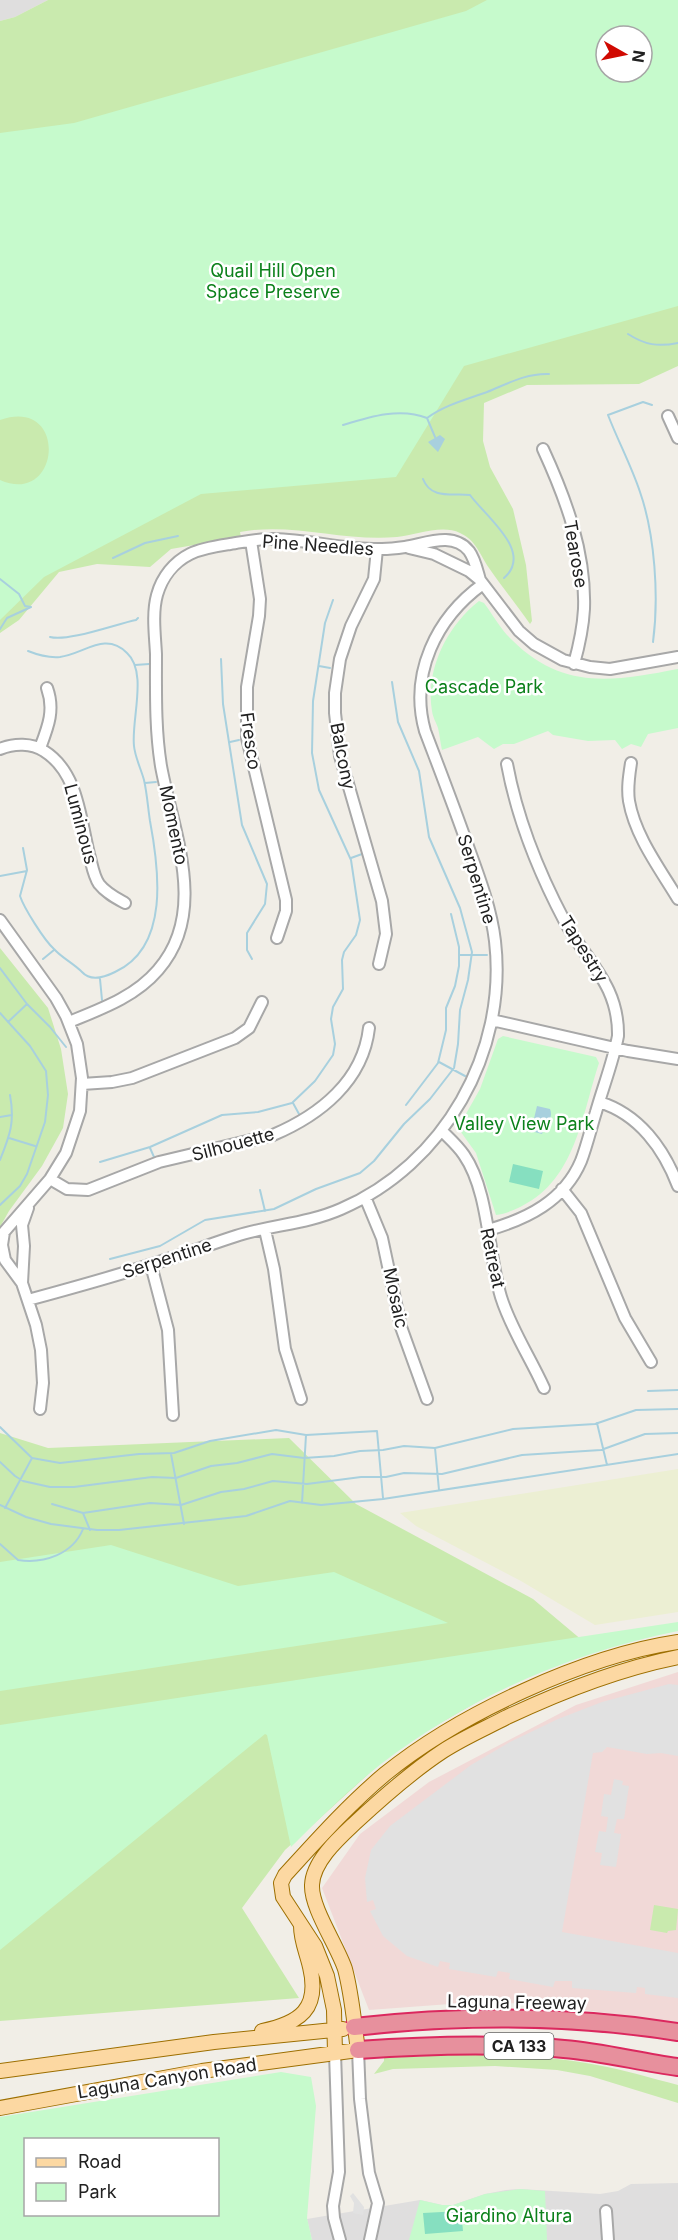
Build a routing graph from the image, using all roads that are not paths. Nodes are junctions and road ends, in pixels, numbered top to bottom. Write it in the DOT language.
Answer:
graph roads {
  1 [pos="668,416"];
  2 [pos="678,438"];
  3 [pos="543,449"];
  4 [pos="251,541"];
  5 [pos="406,547"];
  6 [pos="377,549"];
  7 [pos="168,573"];
  8 [pos="481,582"];
  9 [pos="678,657"];
  10 [pos="574,664"];
  11 [pos="47,688"];
  12 [pos="40,748"];
  13 [pos="0,749"];
  14 [pos="631,763"];
  15 [pos="507,764"];
  16 [pos="678,899"];
  17 [pos="125,903"];
  18 [pos="0,920"];
  19 [pos="277,938"];
  20 [pos="379,964"];
  21 [pos="262,1002"];
  22 [pos="492,1020"];
  23 [pos="69,1023"];
  24 [pos="369,1028"];
  25 [pos="615,1048"];
  26 [pos="678,1059"];
  27 [pos="82,1084"];
  28 [pos="599,1102"];
  29 [pos="442,1131"];
  30 [pos="50,1179"];
  31 [pos="678,1186"];
  32 [pos="562,1189"];
  33 [pos="365,1197"];
  34 [pos="29,1205"];
  35 [pos="265,1230"];
  36 [pos="488,1230"];
  37 [pos="151,1265"];
  38 [pos="22,1283"];
  39 [pos="28,1300"];
  40 [pos="651,1362"];
  41 [pos="544,1388"];
  42 [pos="301,1399"];
  43 [pos="427,1399"];
  44 [pos="40,1409"];
  45 [pos="173,1415"];
  46 [pos="678,1642"];
  47 [pos="678,1657"];
  48 [pos="301,1924"];
  49 [pos="354,2027"];
  50 [pos="335,2030"];
  51 [pos="678,2032"];
  52 [pos="214,2042"];
  53 [pos="358,2050"];
  54 [pos="335,2053"];
  55 [pos="678,2067"];
  56 [pos="0,2072"];
  57 [pos="0,2108"];
  58 [pos="606,2211"];
  59 [pos="340,2240"];
  60 [pos="370,2240"];
  61 [pos="608,2240"];
  1 -- 2 [label="street"];
  3 -- 10 [label="street, Tearose"];
  4 -- 6 [label="street, Pine Needles"];
  4 -- 7 [label="street, Pine Needles"];
  4 -- 19 [label="street, Fresco"];
  5 -- 6 [label="street, Pine Needles"];
  5 -- 8 [label="street, Pine Needles"];
  5 -- 8 [label="street, Pine Needles"];
  6 -- 20 [label="street, Balcony"];
  7 -- 23 [label="street, Momento"];
  8 -- 10 [label="street, Pine Needles"];
  8 -- 22 [label="street, Serpentine"];
  9 -- 10 [label="street, Pine Needles"];
  11 -- 12 [label="street"];
  12 -- 13 [label="street"];
  12 -- 17 [label="street, Luminous"];
  14 -- 16 [label="street"];
  15 -- 25 [label="street, Tapestry"];
  18 -- 23 [label="street"];
  21 -- 27 [label="street"];
  22 -- 25 [label="street"];
  22 -- 29 [label="street, Serpentine"];
  23 -- 27 [label="street"];
  24 -- 30 [label="street, Silhouette"];
  25 -- 26 [label="street"];
  25 -- 28 [label="street, Tapestry"];
  27 -- 30 [label="street"];
  28 -- 31 [label="street"];
  28 -- 32 [label="street, Tapestry"];
  29 -- 33 [label="street, Serpentine"];
  29 -- 36 [label="street, Retreat"];
  30 -- 34 [label="street"];
  32 -- 36 [label="street, Tapestry"];
  32 -- 40 [label="street"];
  33 -- 35 [label="street, Serpentine"];
  33 -- 43 [label="street, Mosaic"];
  34 -- 38 [label="street"];
  34 -- 38 [label="street"];
  35 -- 37 [label="street, Serpentine"];
  35 -- 42 [label="street"];
  36 -- 41 [label="street, Retreat"];
  37 -- 39 [label="street, Serpentine"];
  37 -- 45 [label="street"];
  38 -- 39 [label="street"];
  39 -- 44 [label="street"];
  46 -- 48 [label="main road"];
  47 -- 49 [label="main road"];
  48 -- 50 [label="main road"];
  48 -- 52 [label="main road"];
  49 -- 50 [label="main road, Laguna Canyon Road / CA 133"];
  49 -- 51 [label="highway, Laguna Freeway / CA 133"];
  49 -- 53 [label="main road"];
  50 -- 52 [label="main road, Laguna Canyon Road / CA 133"];
  50 -- 54 [label="main road"];
  52 -- 56 [label="main road, Laguna Canyon Road / CA 133"];
  53 -- 54 [label="main road, Laguna Canyon Road / CA 133"];
  53 -- 55 [label="highway, CA 133"];
  53 -- 60 [label="street"];
  54 -- 57 [label="main road, Laguna Canyon Road / CA 133"];
  54 -- 59 [label="street"];
  58 -- 61 [label="street"];
}
